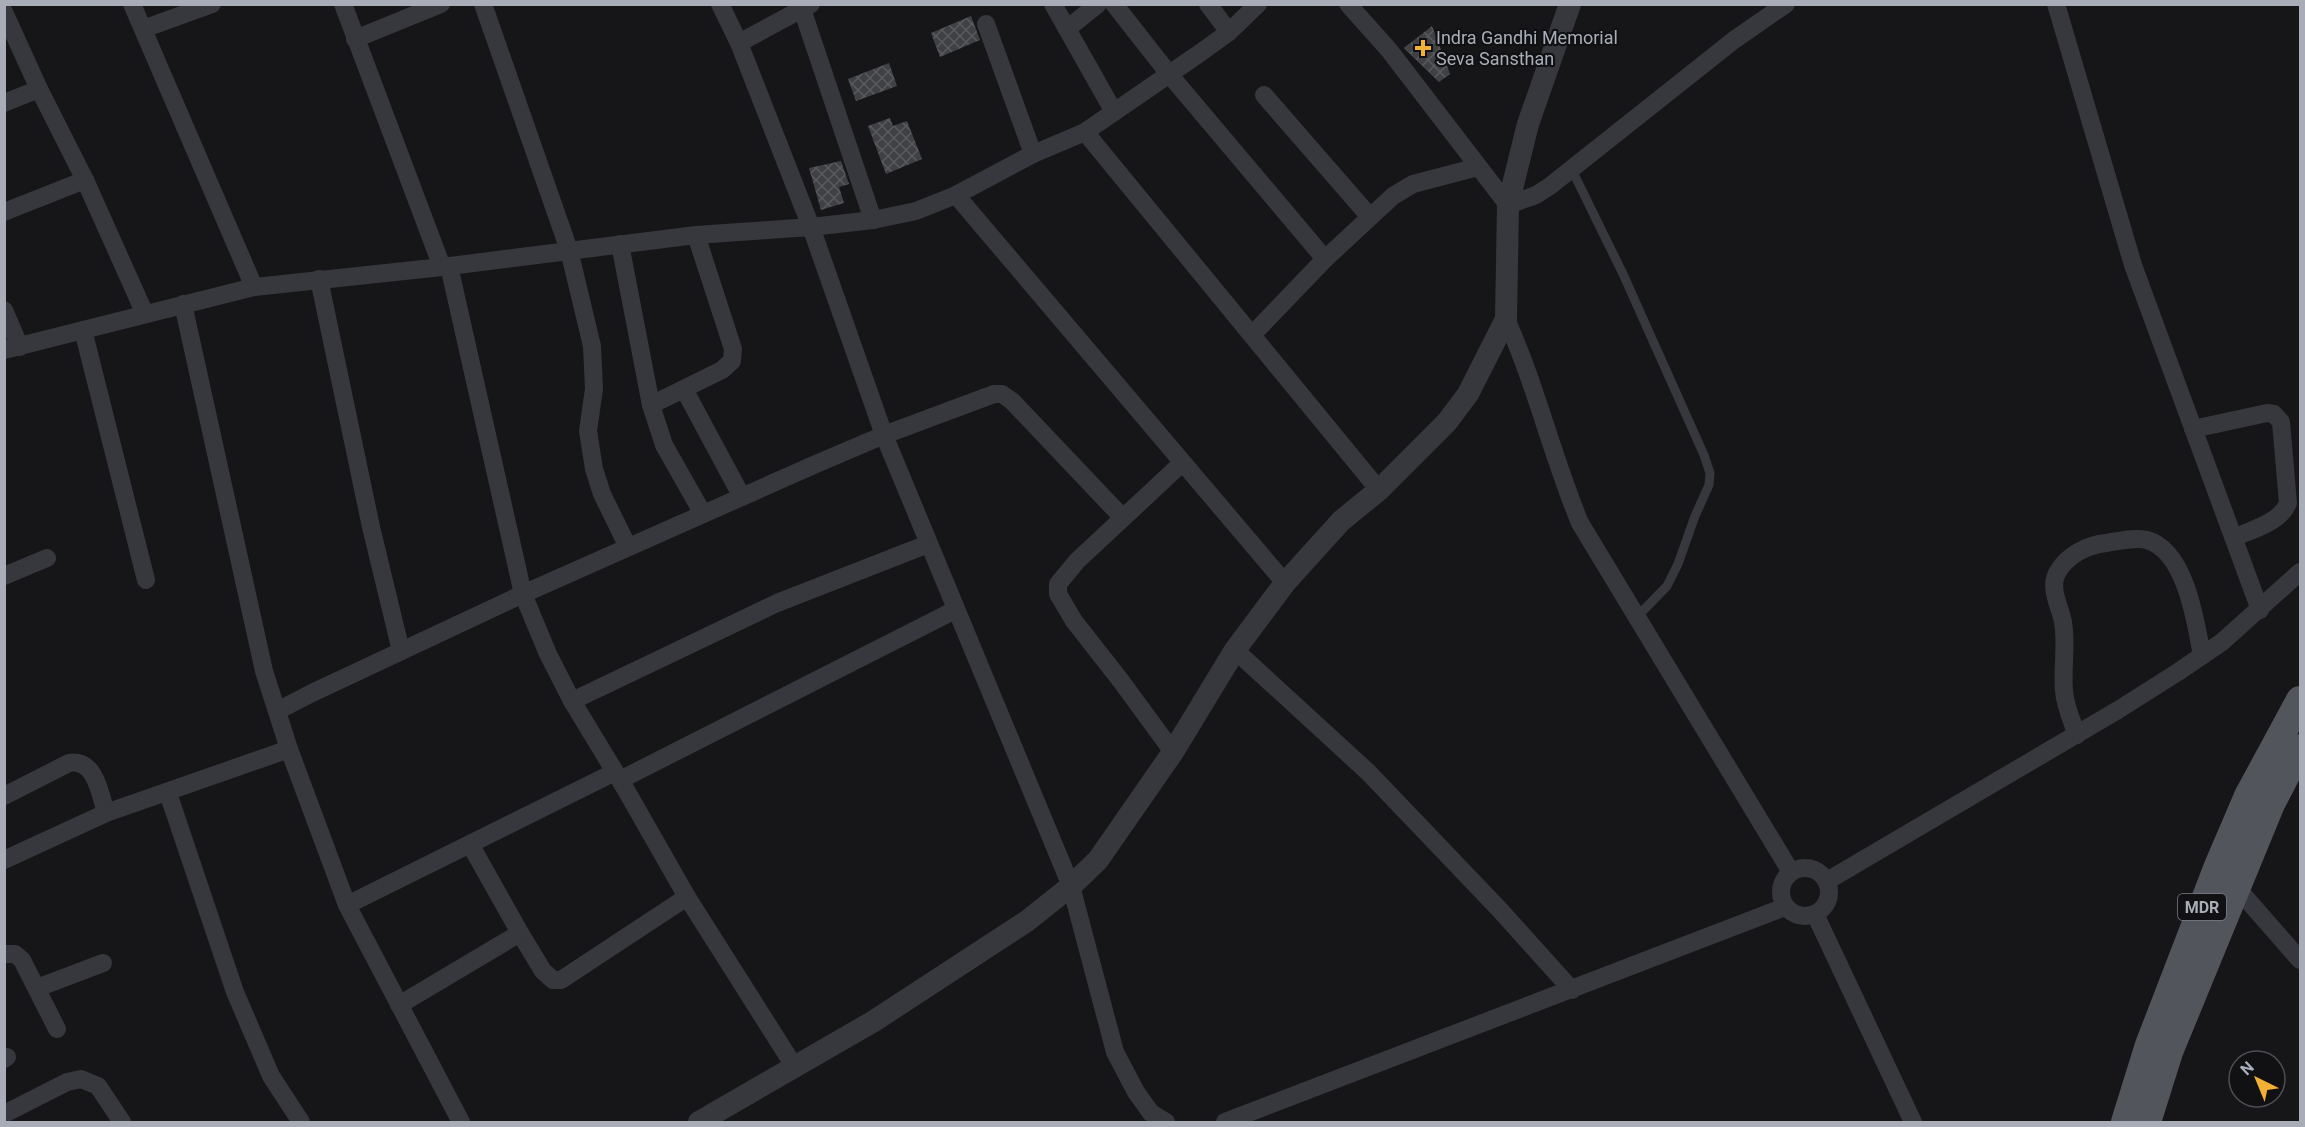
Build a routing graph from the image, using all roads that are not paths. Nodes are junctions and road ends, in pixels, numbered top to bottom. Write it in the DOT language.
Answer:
graph roads {
  1 [pos="132,4"];
  2 [pos="212,4"];
  3 [pos="343,4"];
  4 [pos="441,4"];
  5 [pos="483,4"];
  6 [pos="720,4"];
  7 [pos="1053,4"];
  8 [pos="1098,4"];
  9 [pos="1114,4"];
  10 [pos="1208,4"];
  11 [pos="1258,4"];
  12 [pos="1348,4"];
  13 [pos="1570,4"];
  14 [pos="2056,4"];
  15 [pos="1783,5"];
  16 [pos="807,7"];
  17 [pos="4,12"];
  18 [pos="986,24"];
  19 [pos="143,29"];
  20 [pos="1067,29"];
  21 [pos="1229,32"];
  22 [pos="356,39"];
  23 [pos="739,43"];
  24 [pos="1169,74"];
  25 [pos="39,89"];
  26 [pos="1264,95"];
  27 [pos="4,104"];
  28 [pos="1114,112"];
  29 [pos="1085,132"];
  30 [pos="1034,154"];
  31 [pos="1478,167"];
  32 [pos="1572,170"];
  33 [pos="85,180"];
  34 [pos="956,195"];
  35 [pos="1508,205"];
  36 [pos="4,212"];
  37 [pos="1370,217"];
  38 [pos="873,220"];
  39 [pos="811,227"];
  40 [pos="696,235"];
  41 [pos="620,244"];
  42 [pos="569,250"];
  43 [pos="1325,259"];
  44 [pos="445,267"];
  45 [pos="319,279"];
  46 [pos="254,287"];
  47 [pos="183,304"];
  48 [pos="4,310"];
  49 [pos="146,314"];
  50 [pos="1506,319"];
  51 [pos="83,330"];
  52 [pos="1252,335"];
  53 [pos="12,348"];
  54 [pos="684,389"];
  55 [pos="651,405"];
  56 [pos="2193,429"];
  57 [pos="884,435"];
  58 [pos="1182,463"];
  59 [pos="1379,490"];
  60 [pos="742,497"];
  61 [pos="703,514"];
  62 [pos="1123,518"];
  63 [pos="2234,538"];
  64 [pos="928,544"];
  65 [pos="628,547"];
  66 [pos="47,558"];
  67 [pos="2301,572"];
  68 [pos="4,576"];
  69 [pos="146,580"];
  70 [pos="1285,584"];
  71 [pos="523,594"];
  72 [pos="955,610"];
  73 [pos="2260,610"];
  74 [pos="1637,618"];
  75 [pos="1235,650"];
  76 [pos="401,651"];
  77 [pos="2202,656"];
  78 [pos="2301,700"];
  79 [pos="572,702"];
  80 [pos="277,711"];
  81 [pos="2077,735"];
  82 [pos="2301,748"];
  83 [pos="289,749"];
  84 [pos="1173,752"];
  85 [pos="617,776"];
  86 [pos="168,793"];
  87 [pos="4,796"];
  88 [pos="106,813"];
  89 [pos="470,844"];
  90 [pos="4,860"];
  91 [pos="1791,872"];
  92 [pos="1827,881"];
  93 [pos="1071,886"];
  94 [pos="2237,888"];
  95 [pos="687,897"];
  96 [pos="347,905"];
  97 [pos="1785,908"];
  98 [pos="1815,914"];
  99 [pos="520,933"];
  100 [pos="4,954"];
  101 [pos="2301,960"];
  102 [pos="103,963"];
  103 [pos="37,988"];
  104 [pos="1572,990"];
  105 [pos="399,1005"];
  106 [pos="57,1029"];
  107 [pos="794,1066"];
  108 [pos="4,1114"];
  109 [pos="122,1122"];
  110 [pos="301,1122"];
  111 [pos="461,1122"];
  112 [pos="699,1122"];
  113 [pos="1166,1122"];
  114 [pos="1225,1122"];
  115 [pos="1913,1122"];
  116 [pos="2125,1122"];
  117 [pos="2147,1122"];
  1 -- 19 [label="street"];
  2 -- 19 [label="street"];
  3 -- 22 [label="street"];
  4 -- 22 [label="street"];
  5 -- 42 [label="street"];
  6 -- 23 [label="street"];
  7 -- 20 [label="street"];
  8 -- 20 [label="street"];
  9 -- 24 [label="street"];
  10 -- 21 [label="street"];
  11 -- 21 [label="street"];
  12 -- 31 [label="street"];
  13 -- 35 [label="street"];
  14 -- 56 [label="street"];
  15 -- 32 [label="street"];
  16 -- 23 [label="street"];
  16 -- 38 [label="street"];
  17 -- 25 [label="street"];
  18 -- 30 [label="street"];
  19 -- 46 [label="street"];
  20 -- 28 [label="street"];
  21 -- 24 [label="street"];
  22 -- 44 [label="street"];
  23 -- 39 [label="street"];
  24 -- 28 [label="street"];
  24 -- 43 [label="street"];
  25 -- 27 [label="street"];
  25 -- 33 [label="street"];
  26 -- 37 [label="street"];
  28 -- 29 [label="street"];
  29 -- 30 [label="street"];
  29 -- 52 [label="street"];
  30 -- 34 [label="street"];
  31 -- 35 [label="street"];
  31 -- 37 [label="street"];
  32 -- 35 [label="street"];
  32 -- 74 [label="lane"];
  33 -- 36 [label="street"];
  33 -- 49 [label="street"];
  34 -- 38 [label="street"];
  34 -- 58 [label="street"];
  35 -- 50 [label="street"];
  37 -- 43 [label="street"];
  38 -- 39 [label="street"];
  39 -- 40 [label="street"];
  39 -- 57 [label="street"];
  40 -- 41 [label="street"];
  40 -- 54 [label="street"];
  41 -- 42 [label="street"];
  41 -- 55 [label="street"];
  42 -- 44 [label="street"];
  42 -- 65 [label="street"];
  43 -- 52 [label="street"];
  44 -- 45 [label="street"];
  44 -- 71 [label="street"];
  45 -- 46 [label="street"];
  45 -- 76 [label="street"];
  46 -- 47 [label="street"];
  47 -- 49 [label="street"];
  47 -- 80 [label="street"];
  48 -- 53 [label="street"];
  49 -- 51 [label="street"];
  50 -- 59 [label="street"];
  50 -- 74 [label="street"];
  51 -- 53 [label="street"];
  51 -- 69 [label="street"];
  52 -- 59 [label="street"];
  54 -- 55 [label="street"];
  54 -- 60 [label="street"];
  55 -- 61 [label="street"];
  56 -- 63 [label="street"];
  56 -- 63 [label="street"];
  57 -- 60 [label="street"];
  57 -- 62 [label="street"];
  57 -- 64 [label="street"];
  58 -- 62 [label="street"];
  58 -- 70 [label="street"];
  59 -- 70 [label="street"];
  60 -- 61 [label="street"];
  61 -- 65 [label="street"];
  62 -- 84 [label="street"];
  63 -- 73 [label="street"];
  64 -- 72 [label="street"];
  64 -- 79 [label="street"];
  65 -- 71 [label="street"];
  66 -- 68 [label="street"];
  67 -- 73 [label="street"];
  70 -- 75 [label="street"];
  71 -- 76 [label="street"];
  71 -- 79 [label="street"];
  72 -- 85 [label="street"];
  72 -- 93 [label="street"];
  73 -- 77 [label="street"];
  74 -- 91 [label="street"];
  75 -- 84 [label="street"];
  75 -- 104 [label="street"];
  76 -- 80 [label="street"];
  77 -- 81 [label="street"];
  77 -- 81 [label="street"];
  78 -- 116 [label="main road, MDR"];
  79 -- 85 [label="street"];
  80 -- 83 [label="street"];
  81 -- 92 [label="street"];
  82 -- 94 [label="main road, MDR"];
  83 -- 86 [label="street"];
  83 -- 96 [label="street"];
  84 -- 93 [label="street"];
  85 -- 89 [label="street"];
  85 -- 95 [label="street"];
  86 -- 88 [label="street"];
  86 -- 110 [label="street"];
  87 -- 88 [label="street"];
  88 -- 90 [label="street"];
  89 -- 96 [label="street"];
  89 -- 99 [label="street"];
  91 -- 92 [label="street"];
  91 -- 97 [label="street"];
  92 -- 98 [label="street"];
  93 -- 107 [label="street"];
  93 -- 113 [label="street"];
  94 -- 101 [label="street"];
  94 -- 117 [label="main road, MDR"];
  95 -- 99 [label="street"];
  95 -- 107 [label="street"];
  96 -- 105 [label="street"];
  97 -- 98 [label="street"];
  97 -- 104 [label="street"];
  98 -- 115 [label="street"];
  99 -- 105 [label="street"];
  100 -- 103 [label="street"];
  102 -- 103 [label="street"];
  103 -- 106 [label="street"];
  104 -- 114 [label="street"];
  105 -- 111 [label="street"];
  107 -- 112 [label="street"];
  108 -- 109 [label="street"];
}
